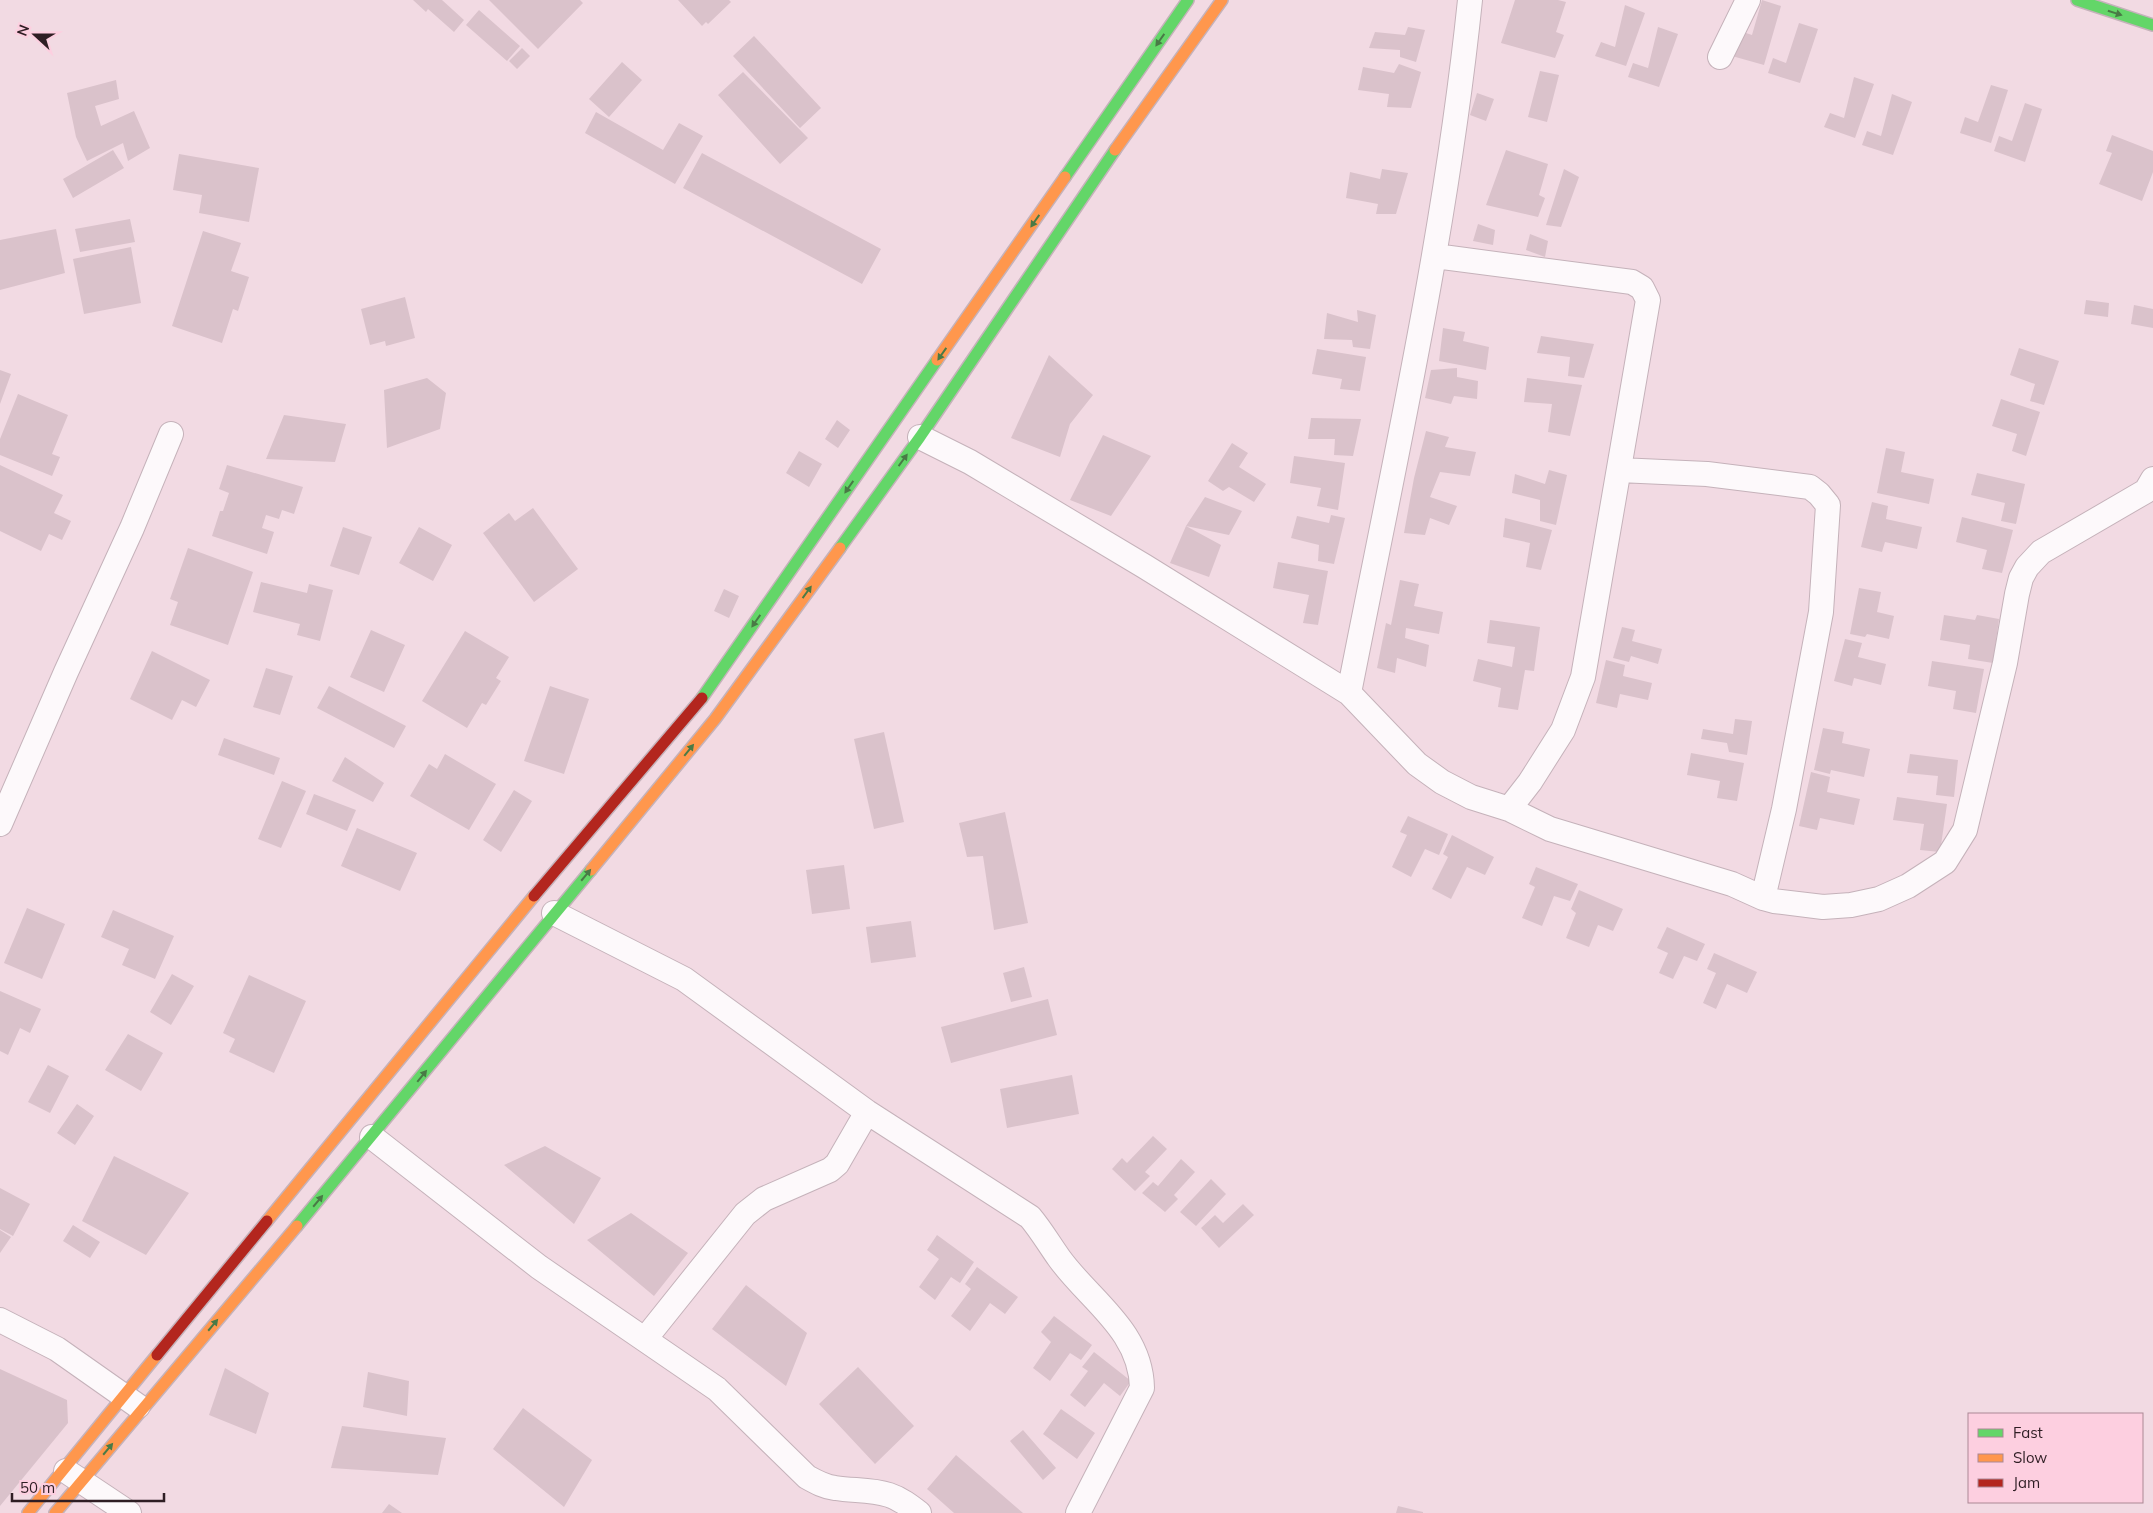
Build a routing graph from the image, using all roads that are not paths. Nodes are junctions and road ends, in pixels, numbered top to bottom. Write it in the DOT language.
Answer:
graph roads {
  1 [pos="1188,0"];
  2 [pos="1222,0"];
  3 [pos="1470,0"];
  4 [pos="1748,0"];
  5 [pos="2077,0"];
  6 [pos="2153,25"];
  7 [pos="1720,57"];
  8 [pos="1073,188"];
  9 [pos="1435,256"];
  10 [pos="171,434"];
  11 [pos="920,437"];
  12 [pos="1619,470"];
  13 [pos="2153,479"];
  14 [pos="1349,693"];
  15 [pos="697,705"];
  16 [pos="715,718"];
  17 [pos="1509,809"];
  18 [pos="0,824"];
  19 [pos="1763,898"];
  20 [pos="554,913"];
  21 [pos="867,1112"];
  22 [pos="372,1137"];
  23 [pos="0,1320"];
  24 [pos="645,1339"];
  25 [pos="123,1394"];
  26 [pos="142,1409"];
  27 [pos="72,1476"];
  28 [pos="28,1513"];
  29 [pos="54,1513"];
  30 [pos="129,1513"];
  31 [pos="919,1513"];
  32 [pos="1078,1513"];
  1 -- 8 [label="street, one-way"];
  2 -- 8 [label="street"];
  3 -- 9 [label="street"];
  4 -- 7 [label="street"];
  5 -- 6 [label="street, one-way"];
  8 -- 11 [label="street"];
  8 -- 15 [label="street, one-way"];
  9 -- 12 [label="street"];
  9 -- 14 [label="street"];
  10 -- 18 [label="street"];
  11 -- 14 [label="street"];
  16 -- 11 [label="street, one-way"];
  12 -- 17 [label="street"];
  12 -- 19 [label="street"];
  13 -- 19 [label="street"];
  14 -- 17 [label="street"];
  15 -- 16 [label="street"];
  15 -- 25 [label="street"];
  20 -- 16 [label="street, one-way"];
  17 -- 19 [label="street"];
  20 -- 21 [label="street"];
  22 -- 20 [label="street, one-way"];
  21 -- 24 [label="street"];
  21 -- 32 [label="street"];
  22 -- 24 [label="street"];
  26 -- 22 [label="street, one-way"];
  23 -- 25 [label="street"];
  24 -- 31 [label="street"];
  25 -- 26 [label="street"];
  25 -- 27 [label="street"];
  27 -- 26 [label="street, one-way"];
  27 -- 28 [label="street"];
  27 -- 29 [label="street"];
  27 -- 30 [label="street"];
}
